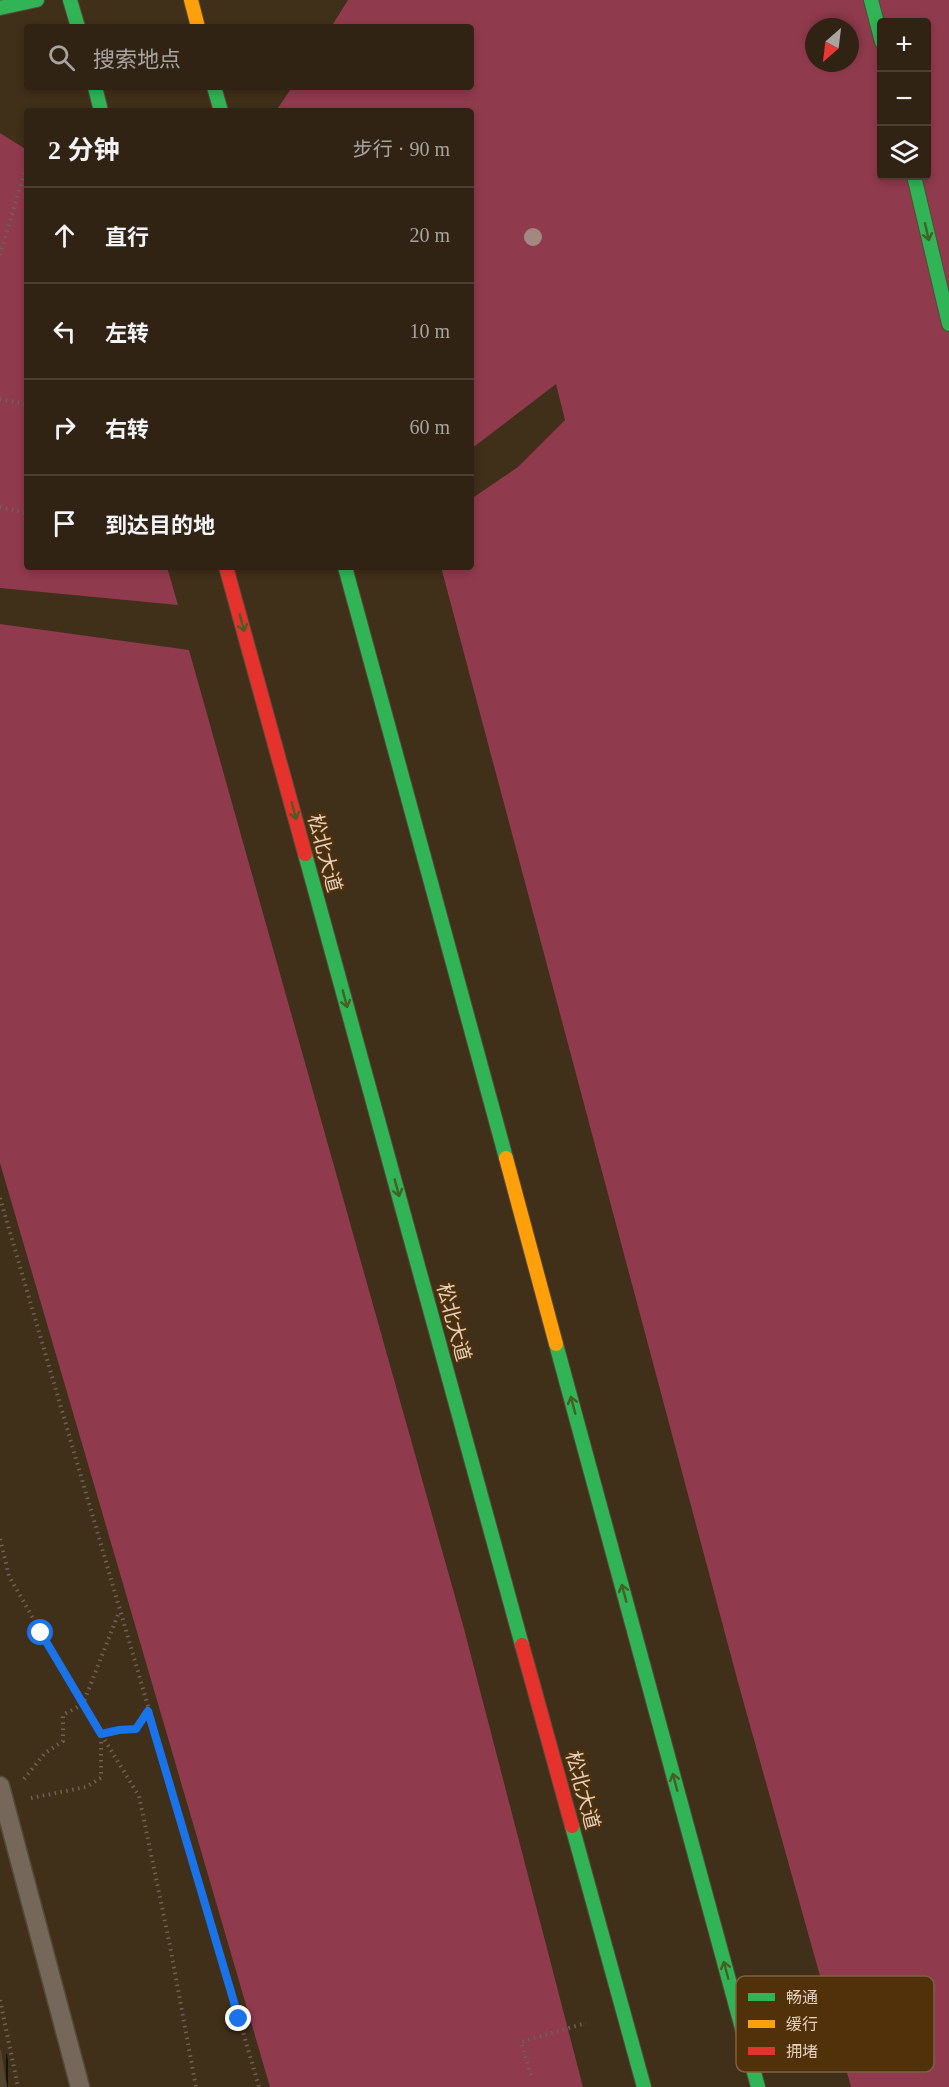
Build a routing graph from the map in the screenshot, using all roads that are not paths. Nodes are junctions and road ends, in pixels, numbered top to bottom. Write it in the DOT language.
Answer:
graph roads {
  1 [pos="37,0"];
  2 [pos="70,0"];
  3 [pos="191,0"];
  4 [pos="872,0"];
  5 [pos="0,8"];
  6 [pos="877,21"];
  7 [pos="77,24"];
  8 [pos="197,24"];
  9 [pos="96,90"];
  10 [pos="215,90"];
  11 [pos="100,108"];
  12 [pos="220,108"];
  13 [pos="915,180"];
  14 [pos="949,324"];
  15 [pos="227,570"];
  16 [pos="346,570"];
  17 [pos="2,1795"];
  18 [pos="736,2006"];
  19 [pos="754,2072"];
  20 [pos="80,2087"];
  21 [pos="644,2087"];
  22 [pos="758,2087"];
  1 -- 5 [label="main road"];
  2 -- 7 [label="main road"];
  3 -- 8 [label="main road"];
  4 -- 6 [label="main road"];
  9 -- 11 [label="main road"];
  10 -- 12 [label="main road"];
  13 -- 14 [label="main road, one-way"];
  15 -- 21 [label="main road, 松北大道, one-way"];
  18 -- 16 [label="main road, one-way"];
  17 -- 20 [label="lane"];
  22 -- 19 [label="main road, one-way"];
}
